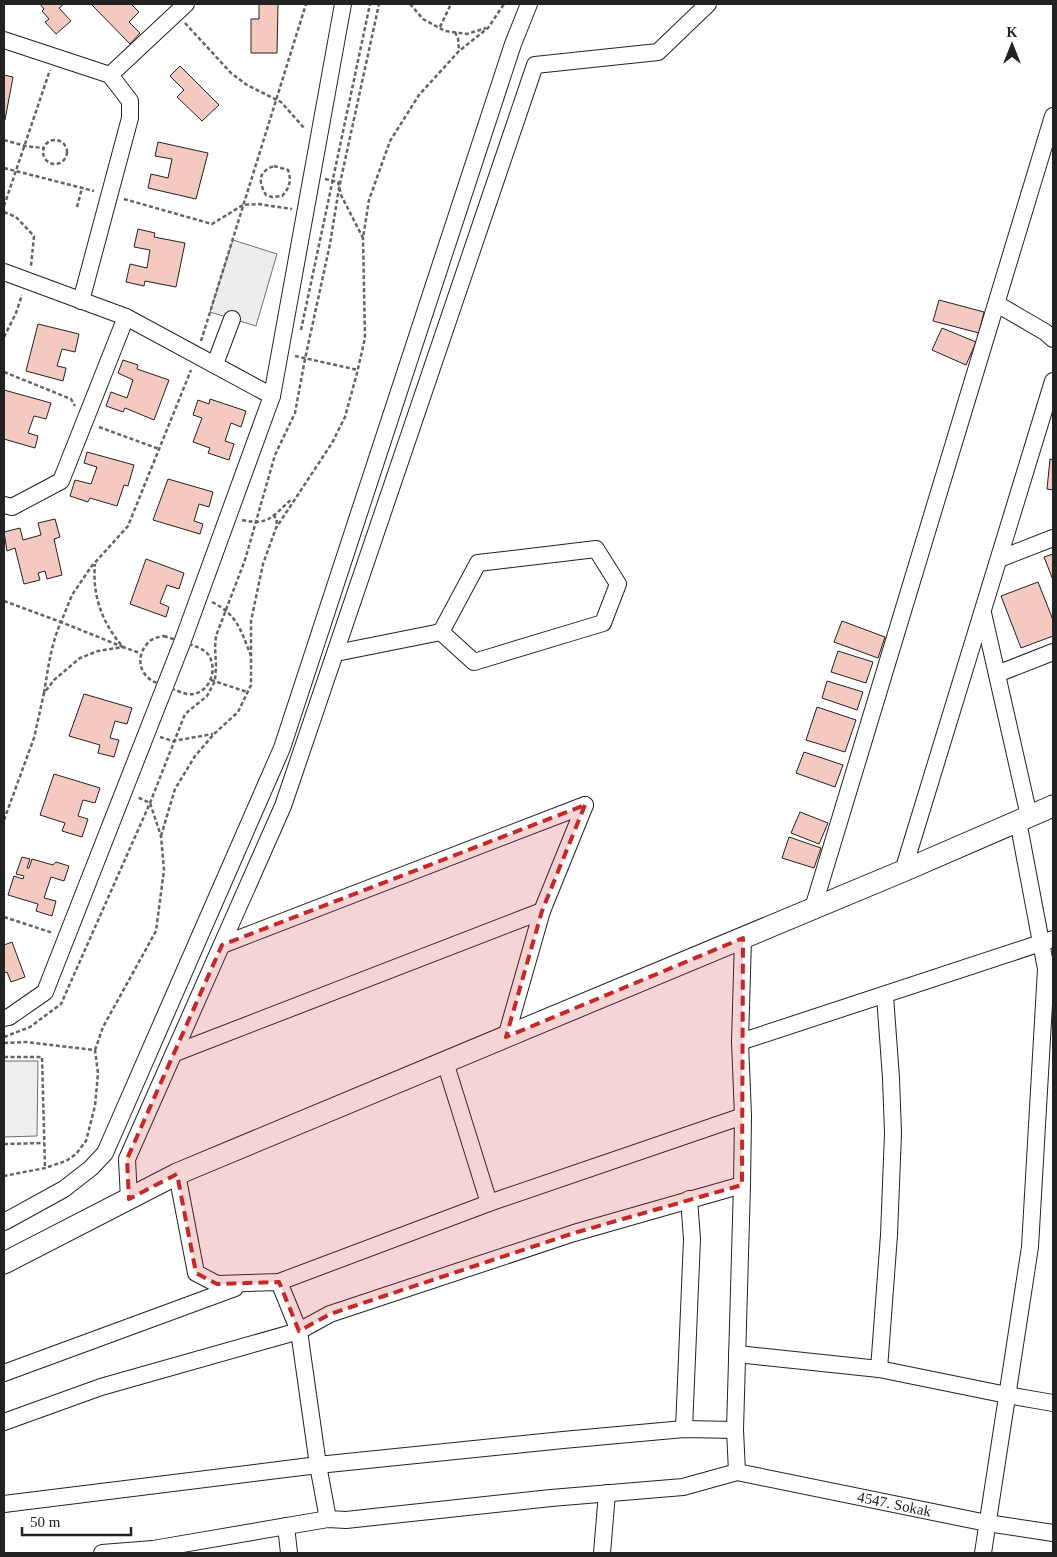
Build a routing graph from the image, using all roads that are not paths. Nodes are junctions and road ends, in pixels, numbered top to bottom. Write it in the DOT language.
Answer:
graph roads {
  1 [pos="343,4"];
  2 [pos="529,4"];
  3 [pos="708,4"];
  4 [pos="181,8"];
  5 [pos="4,40"];
  6 [pos="110,75"];
  7 [pos="1053,116"];
  8 [pos="4,272"];
  9 [pos="81,301"];
  10 [pos="997,304"];
  11 [pos="126,317"];
  12 [pos="232,318"];
  13 [pos="1053,339"];
  14 [pos="214,364"];
  15 [pos="1053,381"];
  16 [pos="272,396"];
  17 [pos="4,504"];
  18 [pos="1053,538"];
  19 [pos="999,559"];
  20 [pos="983,611"];
  21 [pos="441,632"];
  22 [pos="1053,652"];
  23 [pos="336,653"];
  24 [pos="997,674"];
  25 [pos="1053,806"];
  26 [pos="1023,819"];
  27 [pos="903,871"];
  28 [pos="813,908"];
  29 [pos="542,911"];
  30 [pos="743,938"];
  31 [pos="1047,941"];
  32 [pos="222,945"];
  33 [pos="885,996"];
  34 [pos="4,1018"];
  35 [pos="506,1037"];
  36 [pos="740,1042"];
  37 [pos="175,1052"];
  38 [pos="446,1062"];
  39 [pos="1047,1068"];
  40 [pos="743,1116"];
  41 [pos="177,1174"];
  42 [pos="742,1185"];
  43 [pos="129,1199"];
  44 [pos="689,1199"];
  45 [pos="489,1203"];
  46 [pos="4,1222"];
  47 [pos="4,1263"];
  48 [pos="280,1282"];
  49 [pos="249,1283"];
  50 [pos="299,1331"];
  51 [pos="737,1354"];
  52 [pos="879,1369"];
  53 [pos="4,1373"];
  54 [pos="1007,1395"];
  55 [pos="1053,1403"];
  56 [pos="4,1422"];
  57 [pos="684,1429"];
  58 [pos="735,1430"];
  59 [pos="318,1465"];
  60 [pos="736,1472"];
  61 [pos="607,1493"];
  62 [pos="4,1504"];
  63 [pos="328,1519"];
  64 [pos="988,1523"];
  65 [pos="286,1526"];
  66 [pos="1053,1533"];
  67 [pos="186,1548"];
  68 [pos="102,1553"];
  69 [pos="289,1553"];
  70 [pos="602,1553"];
  71 [pos="983,1553"];
  1 -- 16 [label="street"];
  2 -- 46 [label="street"];
  3 -- 23 [label="street"];
  4 -- 6 [label="street"];
  5 -- 6 [label="street"];
  6 -- 9 [label="street"];
  7 -- 10 [label="street"];
  8 -- 9 [label="street"];
  9 -- 11 [label="street"];
  10 -- 13 [label="street"];
  10 -- 28 [label="street"];
  11 -- 14 [label="street"];
  11 -- 17 [label="street"];
  12 -- 14 [label="street"];
  14 -- 16 [label="street"];
  15 -- 19 [label="street"];
  16 -- 34 [label="street"];
  18 -- 19 [label="street"];
  19 -- 20 [label="street"];
  20 -- 24 [label="street"];
  20 -- 27 [label="street"];
  21 -- 21 [label="street"];
  21 -- 23 [label="street"];
  22 -- 24 [label="street"];
  23 -- 32 [label="street"];
  24 -- 26 [label="street"];
  25 -- 26 [label="main road"];
  26 -- 27 [label="main road"];
  26 -- 31 [label="street"];
  27 -- 28 [label="main road"];
  28 -- 30 [label="main road"];
  29 -- 32 [label="street"];
  29 -- 35 [label="street"];
  29 -- 37 [label="street"];
  30 -- 35 [label="main road"];
  30 -- 36 [label="street"];
  31 -- 33 [label="street"];
  31 -- 39 [label="street"];
  32 -- 37 [label="street"];
  33 -- 36 [label="street"];
  33 -- 52 [label="street"];
  35 -- 38 [label="main road"];
  36 -- 40 [label="street"];
  37 -- 43 [label="street"];
  38 -- 41 [label="main road"];
  38 -- 45 [label="street"];
  39 -- 54 [label="street"];
  40 -- 42 [label="street"];
  40 -- 45 [label="street"];
  41 -- 43 [label="main road"];
  41 -- 49 [label="street"];
  42 -- 44 [label="street"];
  42 -- 51 [label="street"];
  43 -- 47 [label="main road"];
  44 -- 50 [label="street"];
  44 -- 57 [label="street"];
  45 -- 48 [label="street"];
  48 -- 49 [label="street"];
  48 -- 50 [label="street"];
  49 -- 53 [label="street"];
  50 -- 56 [label="street"];
  50 -- 59 [label="street"];
  51 -- 52 [label="street"];
  51 -- 58 [label="street"];
  52 -- 54 [label="street"];
  54 -- 55 [label="street"];
  54 -- 64 [label="street"];
  57 -- 58 [label="street"];
  57 -- 59 [label="street"];
  58 -- 60 [label="street"];
  59 -- 62 [label="street"];
  59 -- 63 [label="street"];
  60 -- 61 [label="street"];
  60 -- 64 [label="street, 4547. Sokak"];
  61 -- 63 [label="street"];
  61 -- 70 [label="street"];
  63 -- 65 [label="street"];
  64 -- 66 [label="street, 4547. Sokak"];
  64 -- 71 [label="street"];
  65 -- 67 [label="street"];
  65 -- 69 [label="street"];
  67 -- 68 [label="street"];
}
